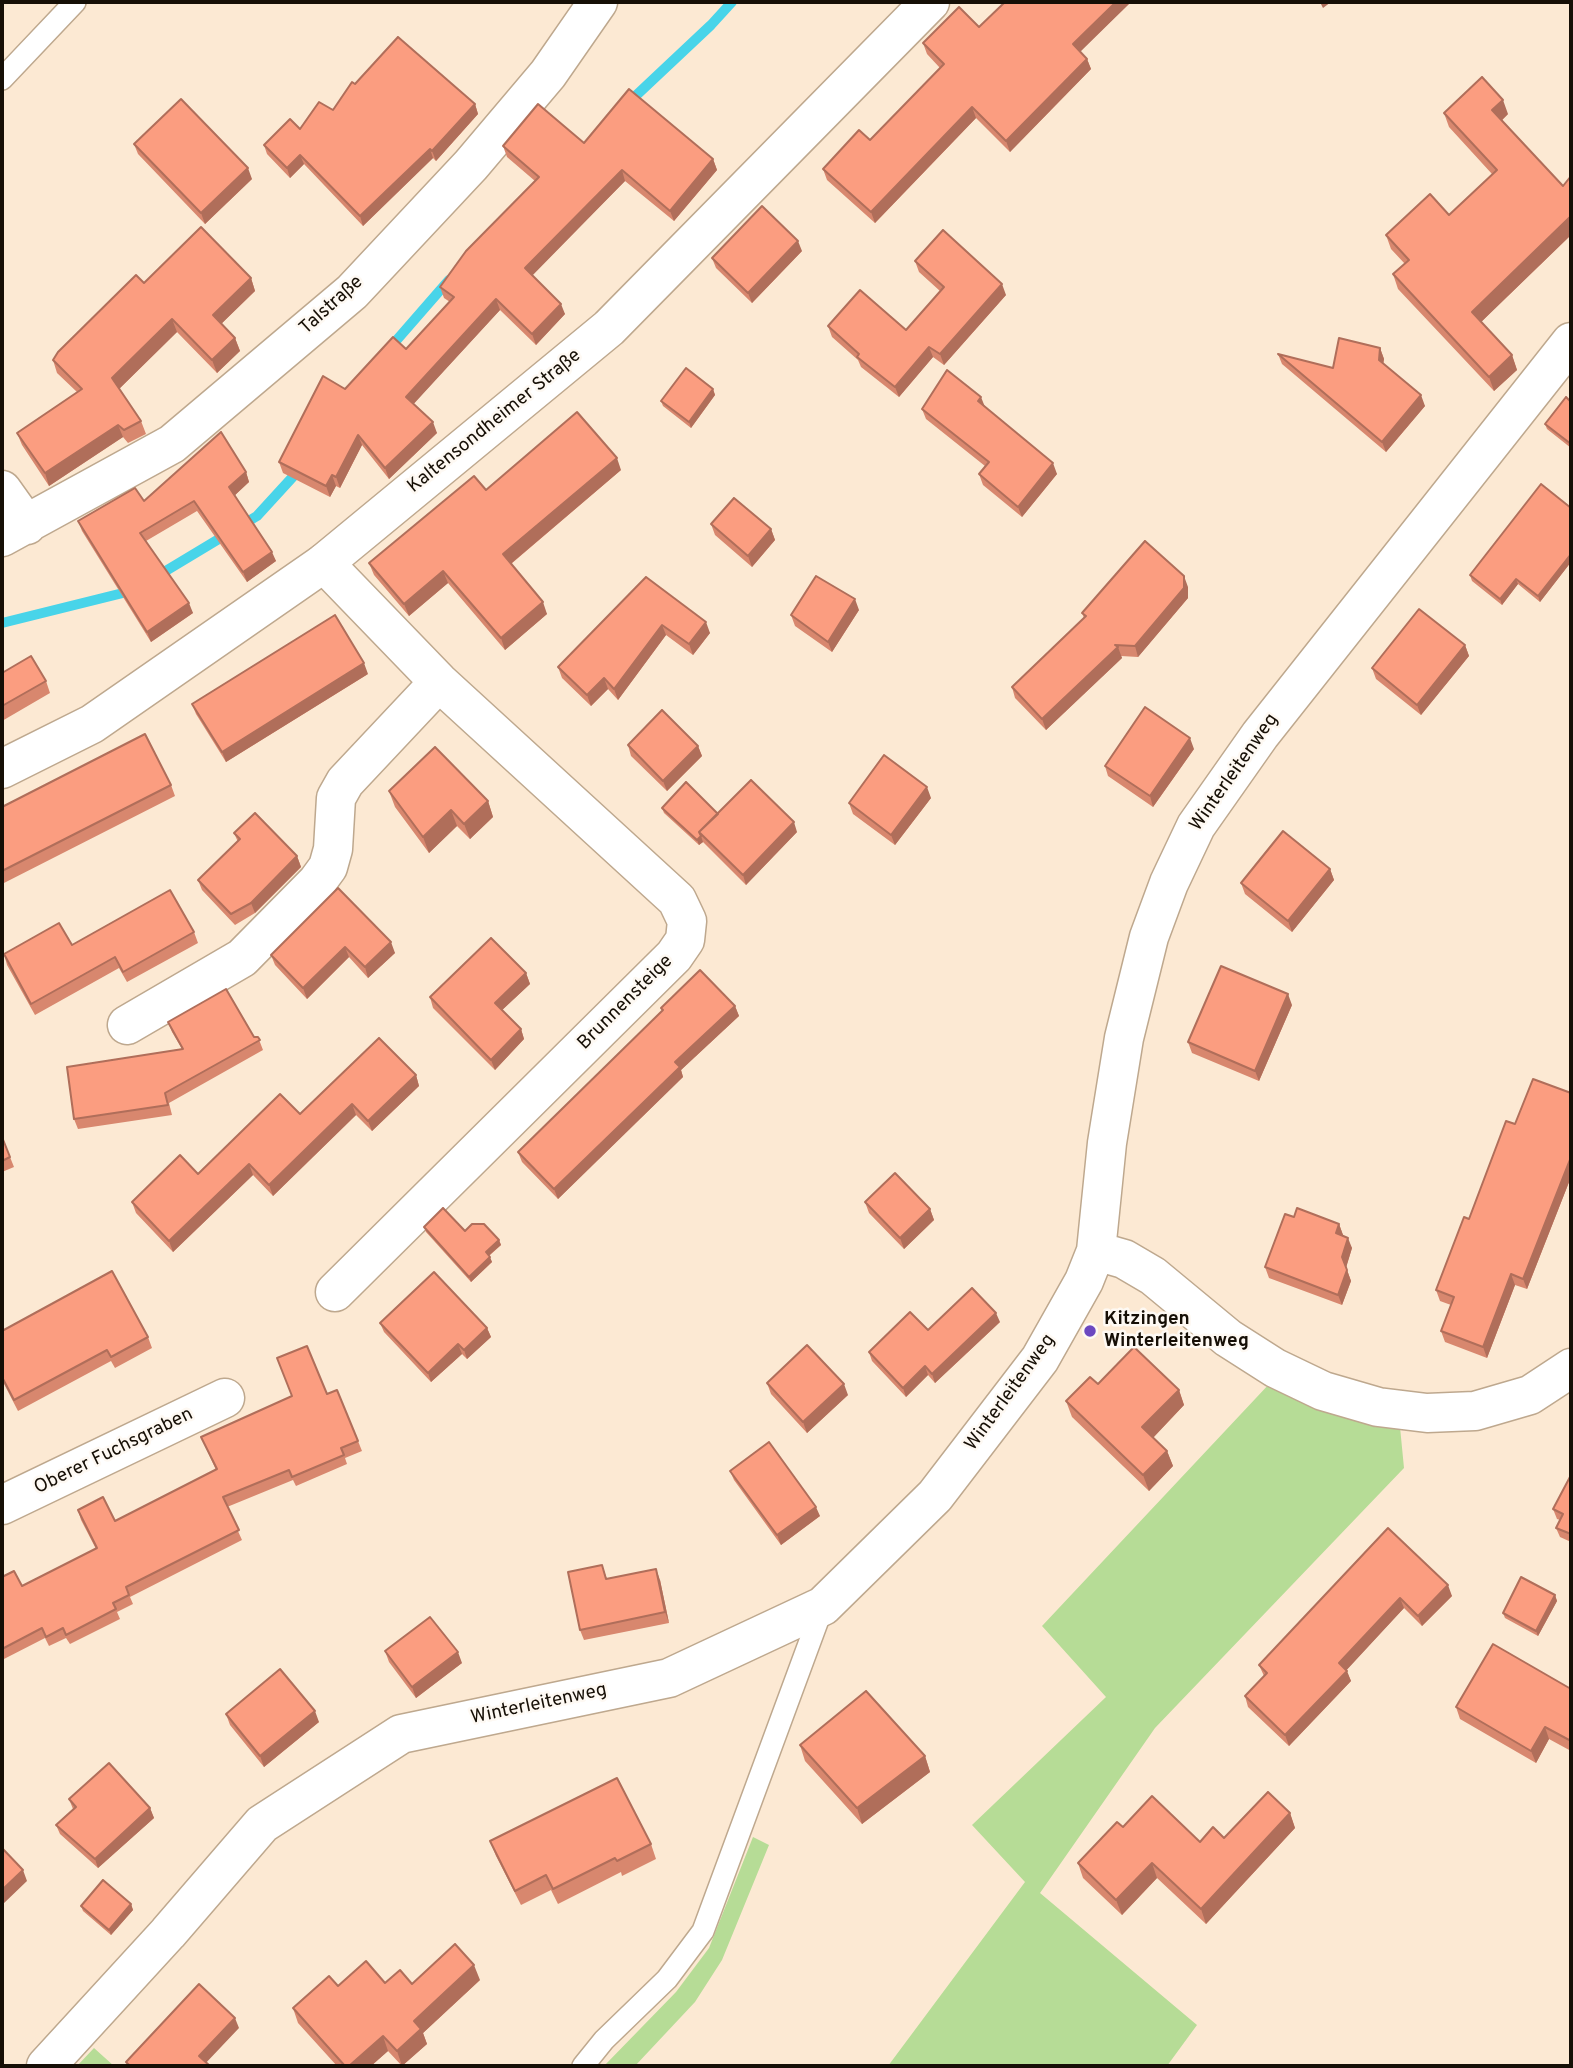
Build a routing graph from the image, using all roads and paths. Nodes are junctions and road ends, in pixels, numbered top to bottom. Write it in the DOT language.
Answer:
graph roads {
  1 [pos="75,2"];
  2 [pos="598,2"];
  3 [pos="930,2"];
  4 [pos="2,79"];
  5 [pos="1571,342"];
  6 [pos="2,490"];
  7 [pos="14,531"];
  8 [pos="324,563"];
  9 [pos="439,682"];
  10 [pos="2,769"];
  11 [pos="127,1025"];
  12 [pos="1096,1251"];
  13 [pos="335,1292"];
  14 [pos="1571,1368"];
  15 [pos="225,1398"];
  16 [pos="2,1505"];
  17 [pos="823,1606"];
  18 [pos="46,2066"];
  19 [pos="583,2066"];
  1 -- 4 [label="lane"];
  2 -- 7 [label="street, Talstraße"];
  3 -- 8 [label="street, Kaltensondheimer Straße"];
  5 -- 12 [label="street, Winterleitenweg"];
  6 -- 7 [label="street"];
  8 -- 9 [label="street, Brunnensteige"];
  8 -- 10 [label="street, Kaltensondheimer Straße"];
  9 -- 11 [label="street"];
  9 -- 13 [label="street, Brunnensteige"];
  12 -- 14 [label="street"];
  12 -- 17 [label="street, Winterleitenweg"];
  15 -- 16 [label="street, Oberer Fuchsgraben"];
  17 -- 18 [label="street, Winterleitenweg"];
  17 -- 19 [label="lane"];
}
